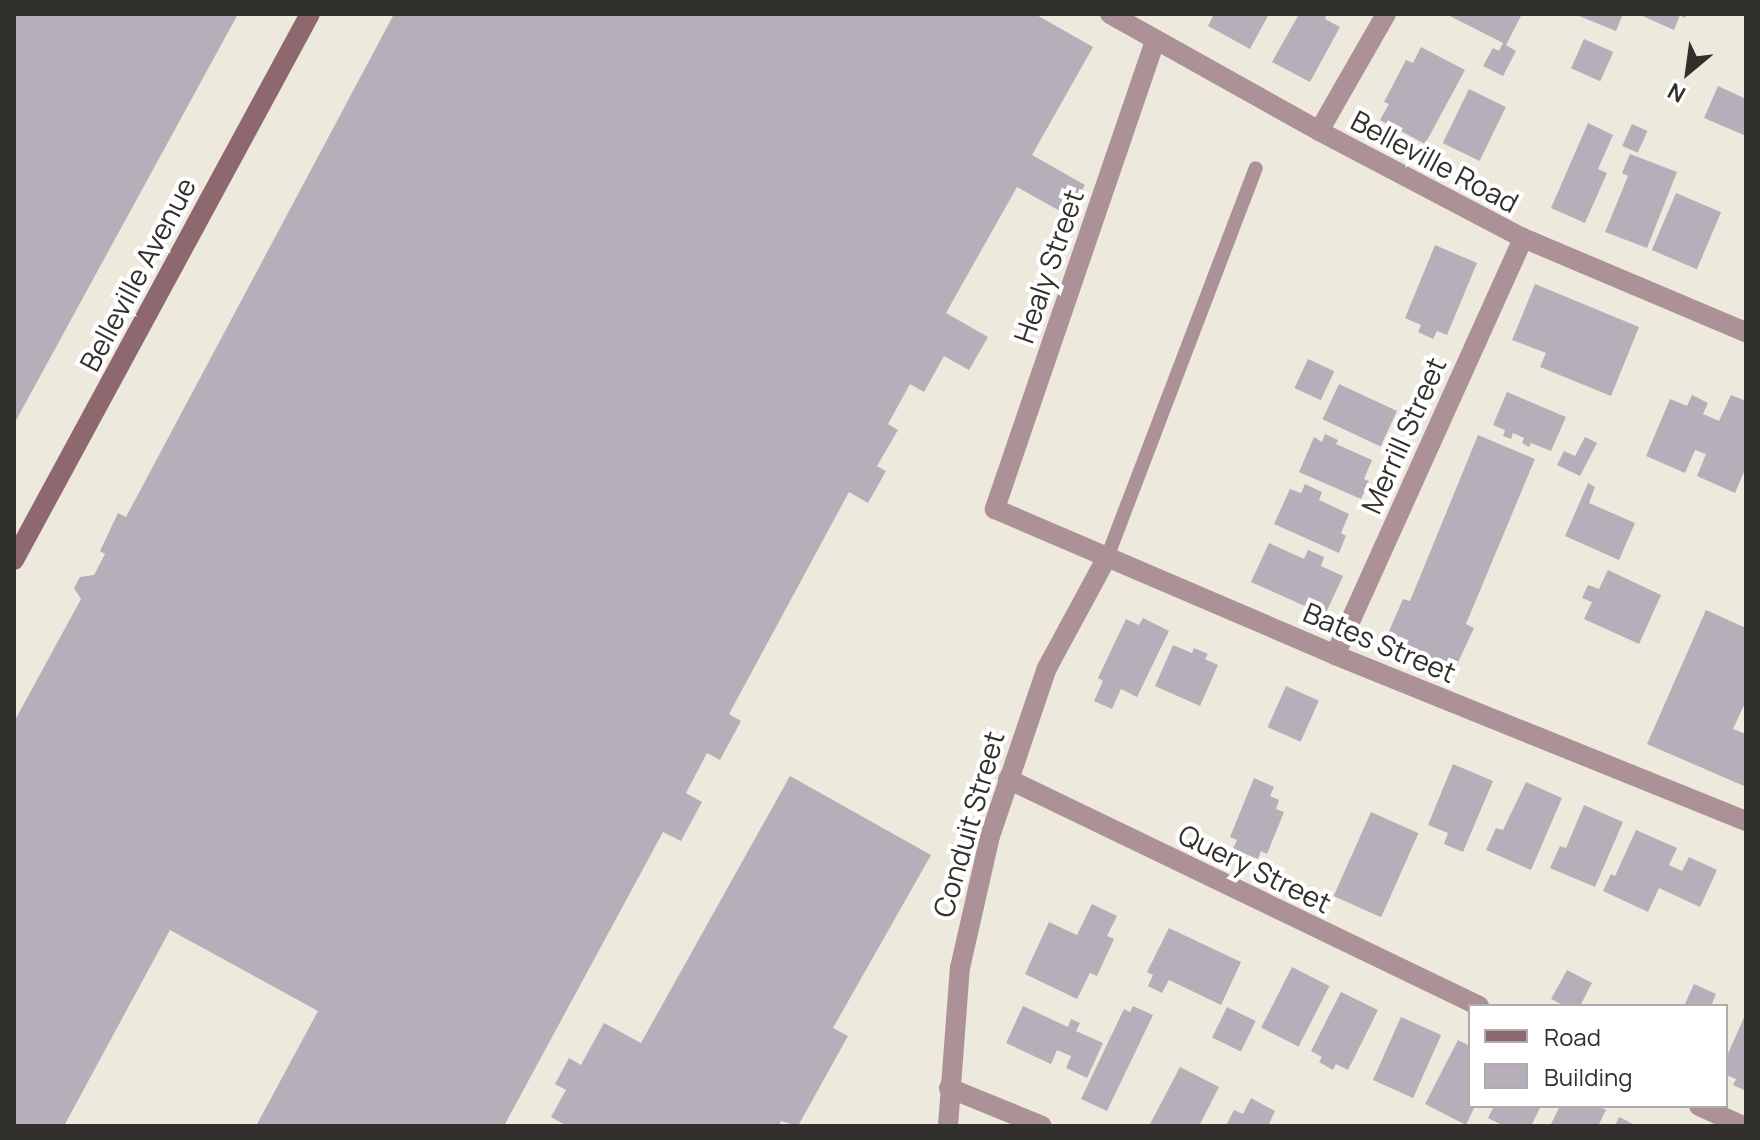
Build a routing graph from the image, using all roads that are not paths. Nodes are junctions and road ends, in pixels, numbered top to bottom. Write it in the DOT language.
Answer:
graph roads {
  1 [pos="310,14"];
  2 [pos="1110,14"];
  3 [pos="1386,14"];
  4 [pos="1155,41"];
  5 [pos="1319,131"];
  6 [pos="1256,168"];
  7 [pos="1523,238"];
  8 [pos="1746,332"];
  9 [pos="995,509"];
  10 [pos="1108,555"];
  11 [pos="14,560"];
  12 [pos="1335,655"];
  13 [pos="1008,779"];
  14 [pos="1746,821"];
  15 [pos="1475,1004"];
  16 [pos="949,1088"];
  17 [pos="1703,1108"];
  18 [pos="948,1126"];
  19 [pos="1042,1126"];
  20 [pos="1743,1126"];
  1 -- 11 [label="main road, Belleville Avenue"];
  2 -- 4 [label="street, Belleville Road"];
  3 -- 5 [label="street"];
  4 -- 5 [label="street, Belleville Road"];
  4 -- 9 [label="street, Healy Street"];
  5 -- 7 [label="street, Belleville Road"];
  6 -- 10 [label="lane"];
  7 -- 8 [label="street, Belleville Road"];
  7 -- 12 [label="street, Merrill Street"];
  9 -- 10 [label="street, Bates Street"];
  10 -- 12 [label="street, Bates Street"];
  10 -- 13 [label="street, Conduit Street"];
  12 -- 14 [label="street, Bates Street"];
  13 -- 15 [label="street, Query Street"];
  13 -- 16 [label="street, Conduit Street"];
  16 -- 18 [label="street, Conduit Street"];
  16 -- 19 [label="street"];
  17 -- 20 [label="street"];
}
